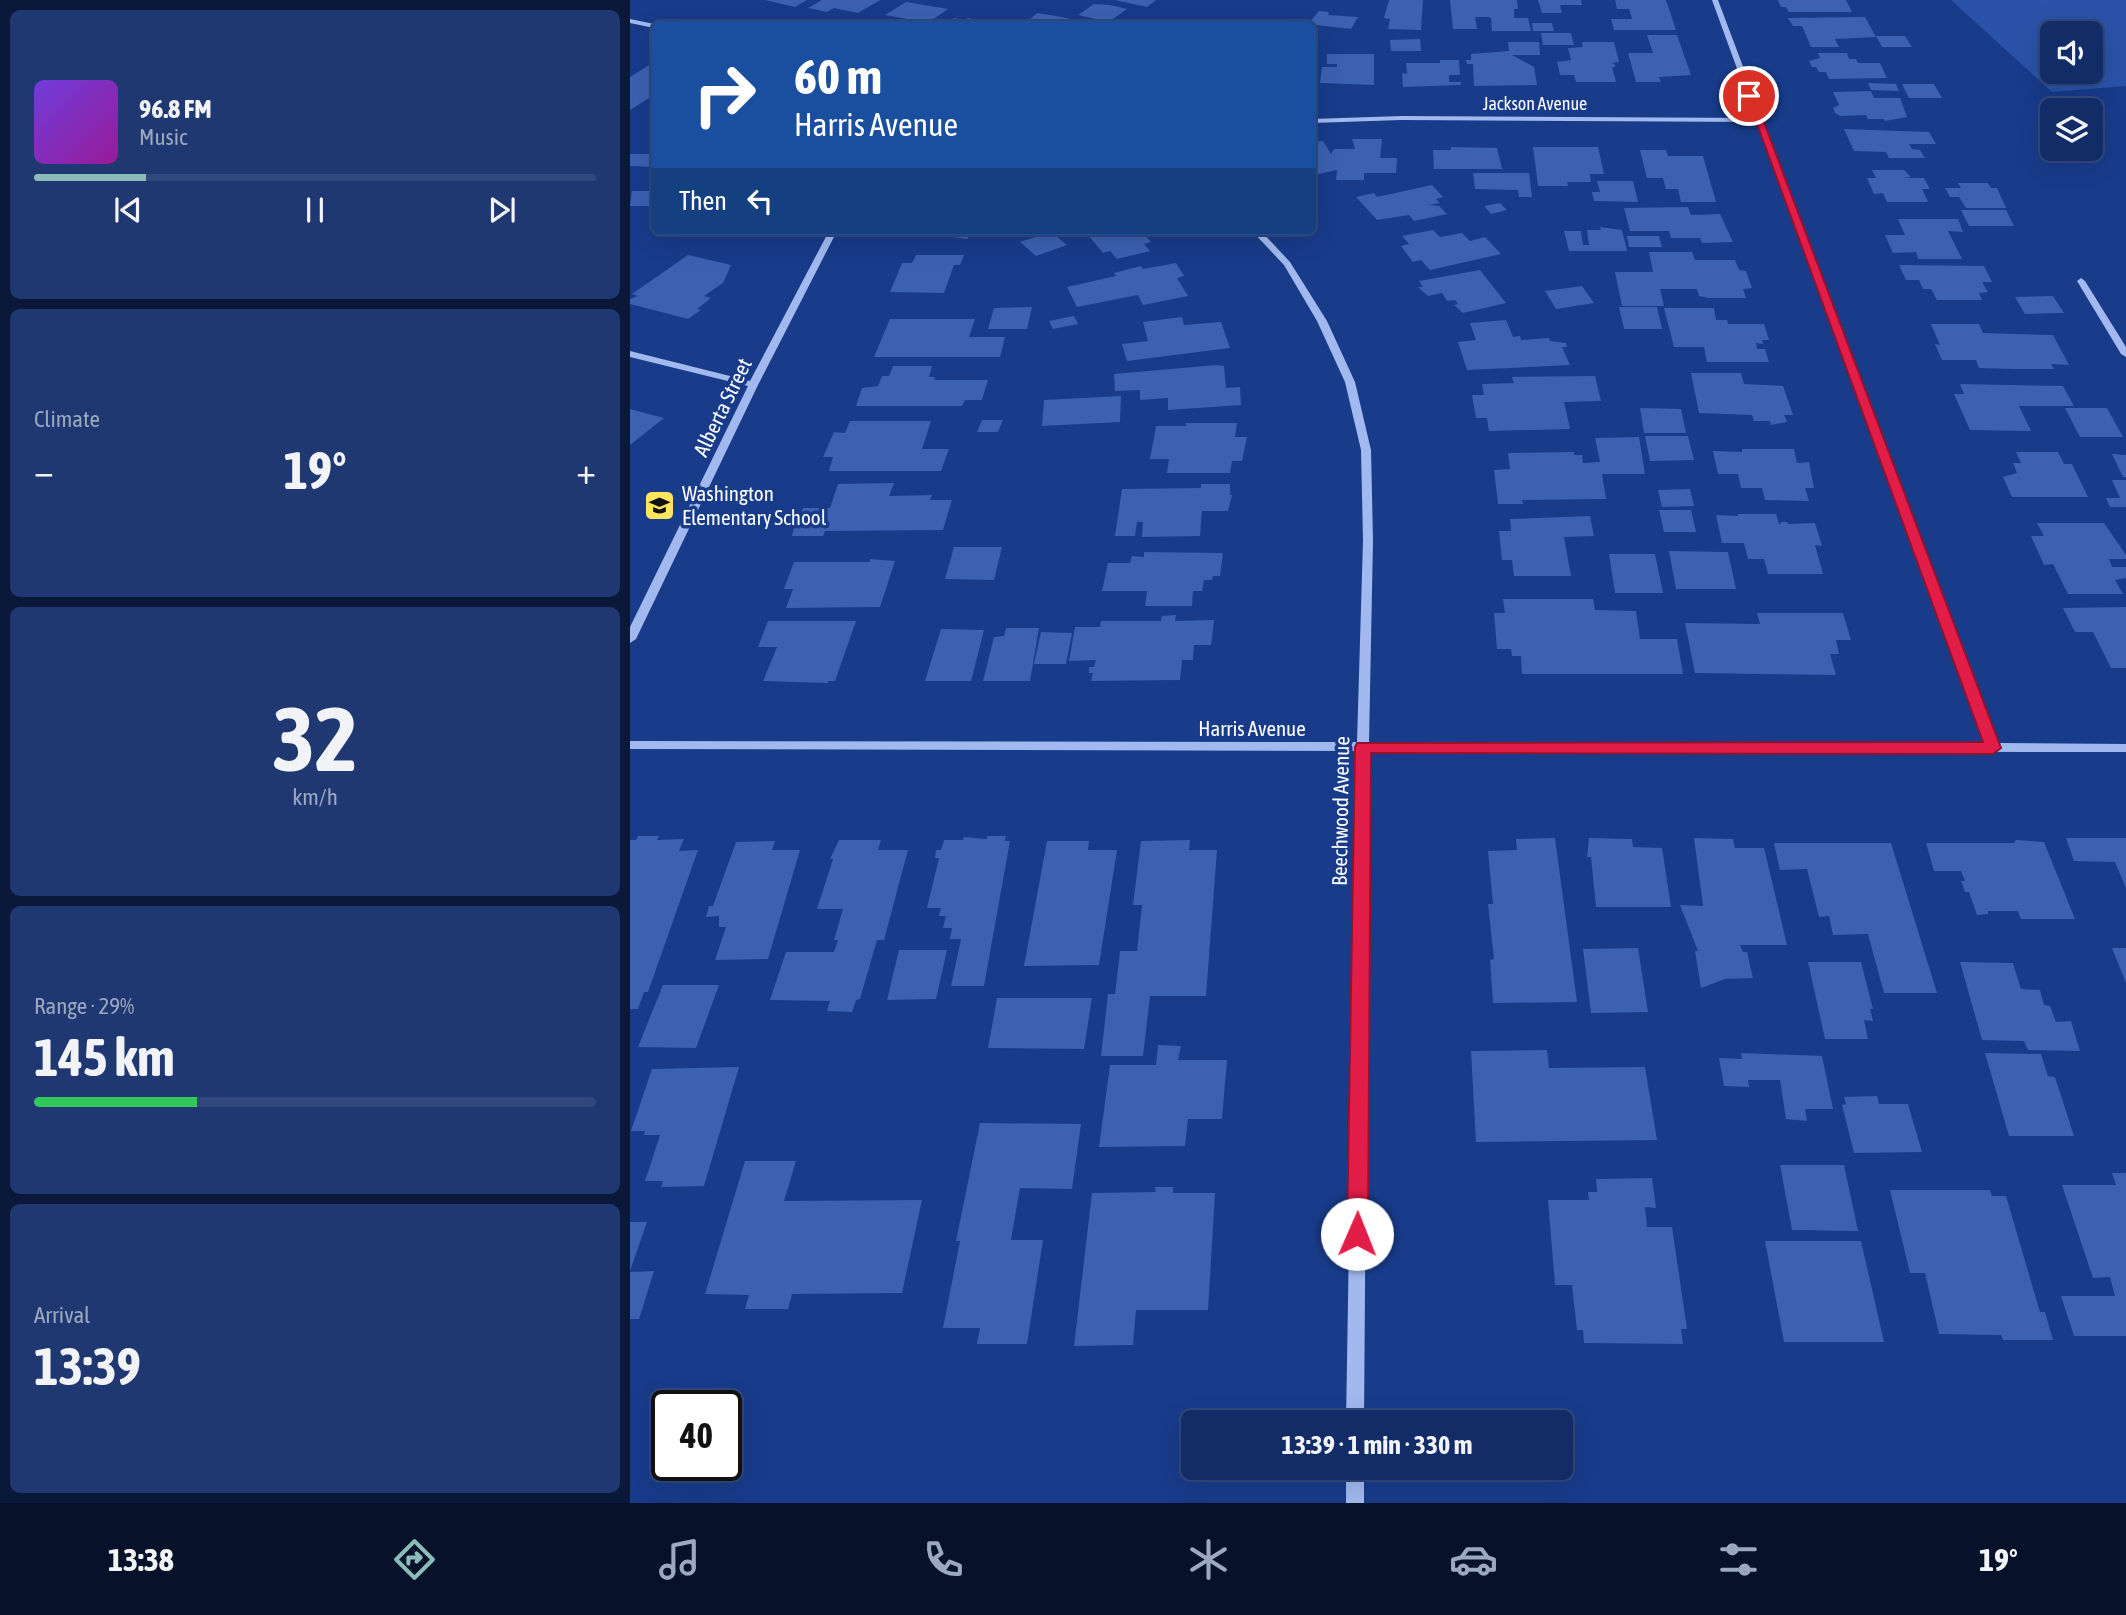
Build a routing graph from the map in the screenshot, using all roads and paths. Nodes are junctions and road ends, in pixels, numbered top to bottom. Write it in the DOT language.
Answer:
graph roads {
  1 [pos="1715,0"];
  2 [pos="630,21"];
  3 [pos="651,25"];
  4 [pos="1758,120"];
  5 [pos="1316,121"];
  6 [pos="831,235"];
  7 [pos="1260,235"];
  8 [pos="2081,281"];
  9 [pos="630,354"];
  10 [pos="2126,354"];
  11 [pos="753,385"];
  12 [pos="630,639"];
  13 [pos="630,745"];
  14 [pos="1363,747"];
  15 [pos="1993,748"];
  16 [pos="2126,748"];
  17 [pos="1355,1410"];
  18 [pos="1355,1480"];
  19 [pos="1354,1503"];
  1 -- 4 [label="street"];
  2 -- 3 [label="street"];
  4 -- 5 [label="street, Jackson Avenue"];
  4 -- 15 [label="street"];
  6 -- 11 [label="street, Alberta Street"];
  7 -- 14 [label="street, Beechwood Avenue"];
  8 -- 10 [label="street"];
  9 -- 11 [label="street"];
  11 -- 12 [label="street, Alberta Street"];
  13 -- 14 [label="street, Harris Avenue"];
  14 -- 15 [label="street, Harris Avenue"];
  14 -- 17 [label="street, Beechwood Avenue"];
  15 -- 16 [label="street, Harris Avenue"];
  18 -- 19 [label="street"];
}
